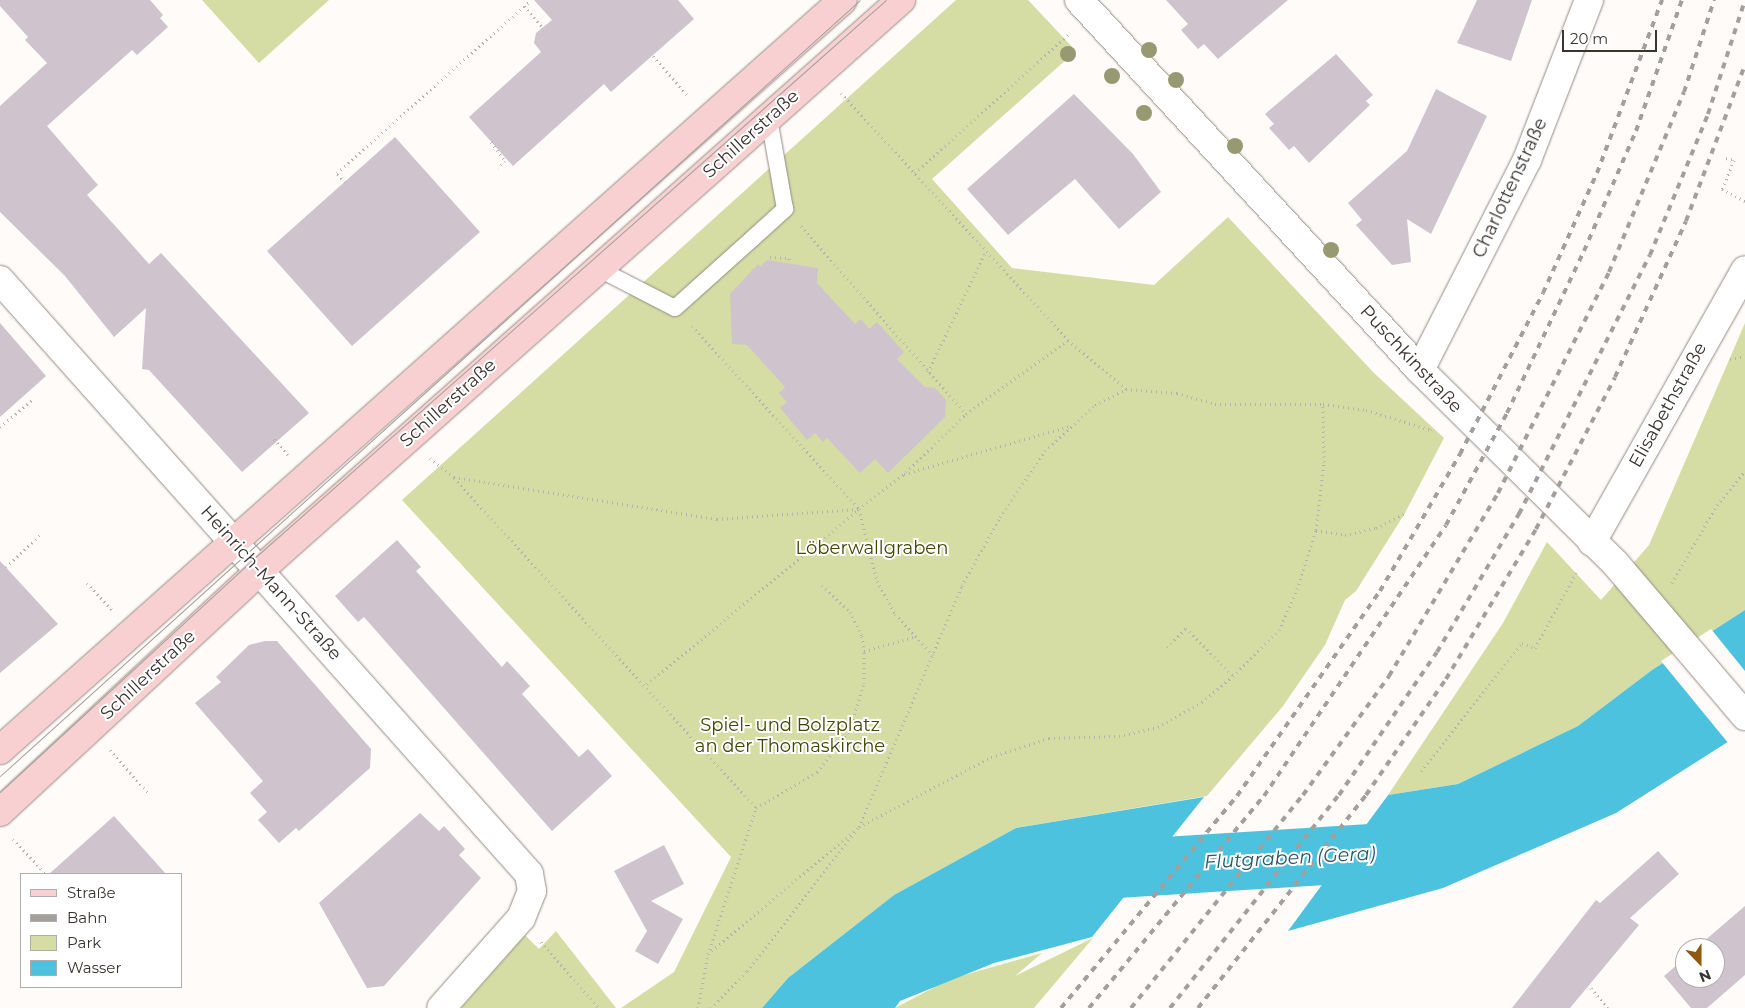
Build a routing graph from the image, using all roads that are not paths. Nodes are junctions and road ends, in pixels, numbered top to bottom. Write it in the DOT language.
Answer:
graph roads {
  1 [pos="843,0"];
  2 [pos="901,0"];
  3 [pos="1589,0"];
  4 [pos="1085,7"];
  5 [pos="769,118"];
  6 [pos="599,269"];
  7 [pos="1745,270"];
  8 [pos="0,280"];
  9 [pos="1420,370"];
  10 [pos="230,537"];
  11 [pos="1592,542"];
  12 [pos="260,570"];
  13 [pos="1745,716"];
  14 [pos="0,750"];
  15 [pos="5,824"];
  16 [pos="441,1008"];
  1 -- 10 [label="main road"];
  2 -- 5 [label="main road, Schillerstraße"];
  3 -- 9 [label="street, Charlottenstraße"];
  4 -- 9 [label="street, Puschkinstraße"];
  5 -- 6 [label="main road, Schillerstraße"];
  5 -- 6 [label="lane"];
  6 -- 12 [label="main road, Schillerstraße"];
  7 -- 11 [label="street, Elisabethstraße"];
  8 -- 10 [label="street, Heinrich-Mann-Straße"];
  9 -- 11 [label="street, Puschkinstraße"];
  10 -- 12 [label="street, Heinrich-Mann-Straße"];
  10 -- 14 [label="main road"];
  11 -- 13 [label="street, Puschkinstraße"];
  12 -- 15 [label="main road, Schillerstraße"];
  12 -- 16 [label="street, Heinrich-Mann-Straße"];
}
